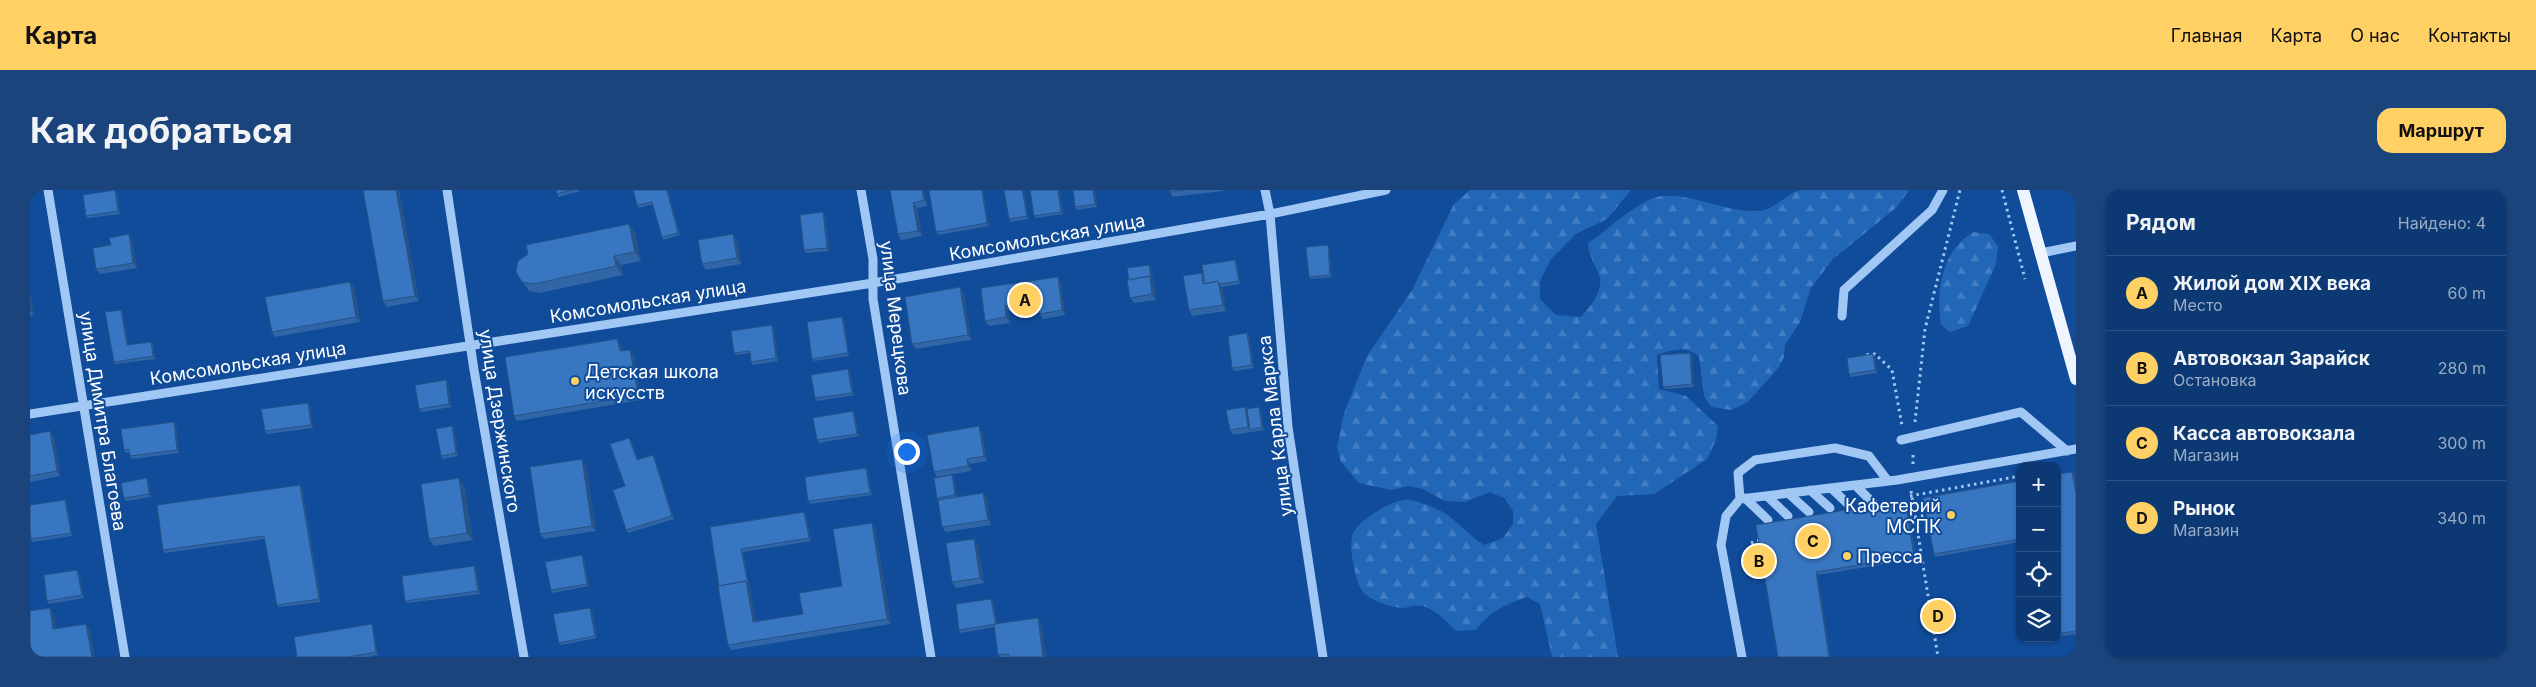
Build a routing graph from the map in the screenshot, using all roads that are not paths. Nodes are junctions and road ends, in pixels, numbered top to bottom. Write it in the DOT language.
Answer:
graph roads {
  1 [pos="48,190"];
  2 [pos="447,190"];
  3 [pos="861,190"];
  4 [pos="1265,190"];
  5 [pos="1386,190"];
  6 [pos="1943,190"];
  7 [pos="2023,190"];
  8 [pos="1270,214"];
  9 [pos="2076,246"];
  10 [pos="2041,254"];
  11 [pos="873,283"];
  12 [pos="1842,316"];
  13 [pos="471,346"];
  14 [pos="2076,379"];
  15 [pos="84,405"];
  16 [pos="30,414"];
  17 [pos="1901,440"];
  18 [pos="2071,450"];
  19 [pos="1888,481"];
  20 [pos="1855,485"];
  21 [pos="1831,488"];
  22 [pos="1810,490"];
  23 [pos="1788,493"];
  24 [pos="1767,496"];
  25 [pos="1743,498"];
  26 [pos="1874,504"];
  27 [pos="1849,505"];
  28 [pos="1830,508"];
  29 [pos="1809,512"];
  30 [pos="1788,516"];
  31 [pos="1768,520"];
  32 [pos="125,657"];
  33 [pos="524,657"];
  34 [pos="931,657"];
  35 [pos="1323,657"];
  36 [pos="1742,657"];
  1 -- 15 [label="street, улица Димитра Благоева"];
  2 -- 13 [label="street, улица Дзержинского"];
  3 -- 11 [label="street, улица Мерецкова"];
  4 -- 8 [label="street, улица Карла Маркса"];
  5 -- 8 [label="street, Комсомольская улица"];
  6 -- 12 [label="street"];
  7 -- 10 [label="main road"];
  8 -- 11 [label="street, Комсомольская улица"];
  8 -- 35 [label="street, улица Карла Маркса"];
  9 -- 10 [label="street"];
  10 -- 14 [label="main road"];
  11 -- 13 [label="street, Комсомольская улица"];
  11 -- 34 [label="street, улица Мерецкова"];
  13 -- 15 [label="street, Комсомольская улица"];
  13 -- 33 [label="street, улица Дзержинского"];
  15 -- 16 [label="street, Комсомольская улица"];
  15 -- 32 [label="street, улица Димитра Благоева"];
  17 -- 18 [label="street"];
  18 -- 19 [label="street"];
  19 -- 20 [label="street"];
  19 -- 25 [label="street"];
  20 -- 21 [label="street"];
  20 -- 26 [label="street"];
  21 -- 22 [label="street"];
  21 -- 27 [label="street"];
  22 -- 23 [label="street"];
  22 -- 28 [label="street"];
  23 -- 24 [label="street"];
  23 -- 29 [label="street"];
  24 -- 25 [label="street"];
  24 -- 30 [label="street"];
  25 -- 31 [label="street"];
  25 -- 36 [label="street"];
}
